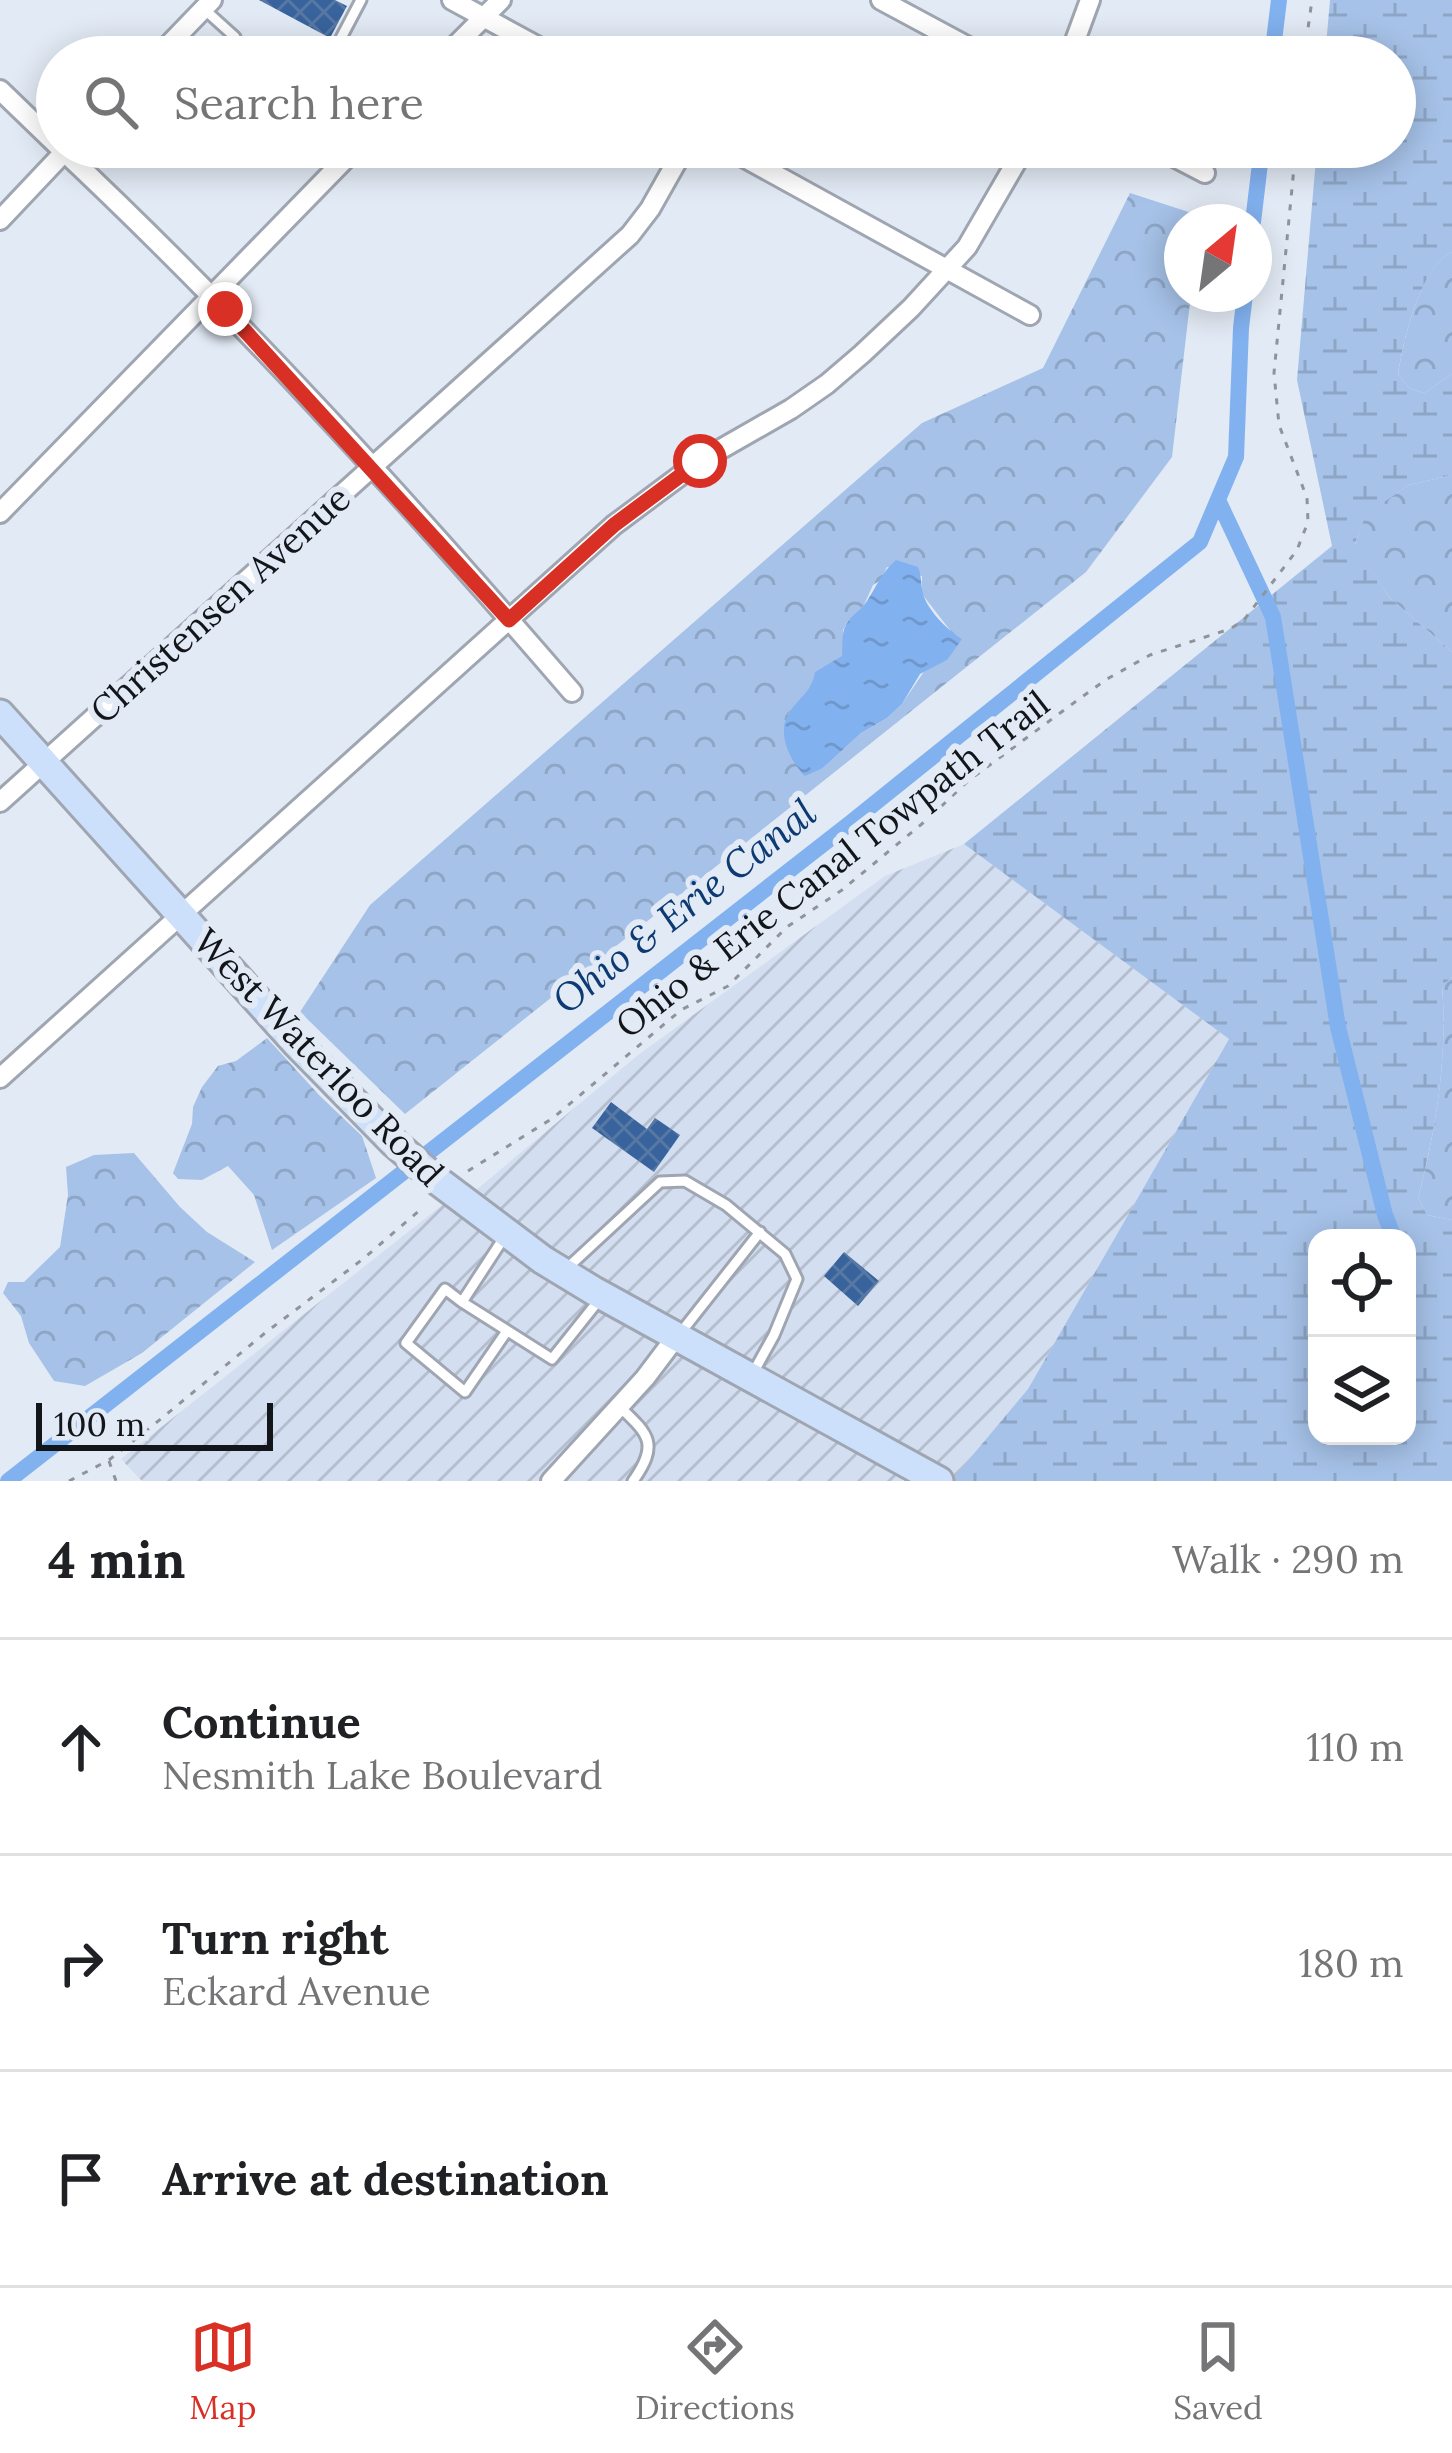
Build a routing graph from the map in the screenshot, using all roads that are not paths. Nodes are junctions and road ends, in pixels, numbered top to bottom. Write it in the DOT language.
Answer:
graph roads {
  1 [pos="361,0"];
  2 [pos="452,0"];
  3 [pos="501,0"];
  4 [pos="881,0"];
  5 [pos="1090,0"];
  6 [pos="208,4"];
  7 [pos="484,18"];
  8 [pos="178,36"];
  9 [pos="234,36"];
  10 [pos="342,36"];
  11 [pos="466,36"];
  12 [pos="518,36"];
  13 [pos="948,36"];
  14 [pos="1077,36"];
  15 [pos="0,90"];
  16 [pos="36,124"];
  17 [pos="45,168"];
  18 [pos="82,168"];
  19 [pos="337,168"];
  20 [pos="673,168"];
  21 [pos="762,168"];
  22 [pos="1013,168"];
  23 [pos="1195,168"];
  24 [pos="1205,173"];
  25 [pos="0,220"];
  26 [pos="948,270"];
  27 [pos="213,296"];
  28 [pos="1030,315"];
  29 [pos="371,468"];
  30 [pos="0,513"];
  31 [pos="509,620"];
  32 [pos="572,692"];
  33 [pos="0,714"];
  34 [pos="44,761"];
  35 [pos="0,802"];
  36 [pos="181,915"];
  37 [pos="0,1078"];
  38 [pos="760,1232"];
  39 [pos="507,1233"];
  40 [pos="563,1272"];
  41 [pos="602,1296"];
  42 [pos="463,1302"];
  43 [pos="507,1330"];
  44 [pos="676,1337"];
  45 [pos="751,1378"];
  46 [pos="619,1406"];
  47 [pos="907,1473"];
  48 [pos="551,1481"];
  49 [pos="634,1481"];
  50 [pos="939,1481"];
  1 -- 10 [label="lane"];
  2 -- 7 [label="street"];
  3 -- 7 [label="street"];
  4 -- 13 [label="street"];
  5 -- 14 [label="street"];
  6 -- 8 [label="street"];
  6 -- 9 [label="lane"];
  7 -- 11 [label="street"];
  7 -- 12 [label="street"];
  15 -- 16 [label="street"];
  17 -- 25 [label="street"];
  18 -- 27 [label="street"];
  19 -- 27 [label="street"];
  20 -- 29 [label="street, Christensen Avenue"];
  21 -- 26 [label="street"];
  22 -- 26 [label="street"];
  23 -- 24 [label="street"];
  26 -- 28 [label="street"];
  26 -- 31 [label="street"];
  27 -- 29 [label="street"];
  27 -- 30 [label="street"];
  29 -- 31 [label="street"];
  29 -- 34 [label="street, Christensen Avenue"];
  31 -- 32 [label="street"];
  31 -- 36 [label="street"];
  33 -- 34 [label="main road, West Waterloo Road"];
  34 -- 35 [label="street, Christensen Avenue"];
  34 -- 36 [label="main road, West Waterloo Road"];
  36 -- 37 [label="street"];
  36 -- 39 [label="main road, West Waterloo Road"];
  38 -- 40 [label="lane"];
  38 -- 44 [label="lane"];
  38 -- 45 [label="lane"];
  39 -- 40 [label="main road, West Waterloo Road"];
  39 -- 42 [label="lane"];
  40 -- 41 [label="main road, West Waterloo Road"];
  41 -- 43 [label="lane"];
  41 -- 44 [label="main road, West Waterloo Road"];
  42 -- 43 [label="lane"];
  42 -- 43 [label="lane"];
  44 -- 45 [label="main road, West Waterloo Road"];
  44 -- 46 [label="street"];
  45 -- 47 [label="main road, West Waterloo Road"];
  46 -- 48 [label="street"];
  46 -- 49 [label="lane"];
  47 -- 50 [label="main road, West Waterloo Road"];
}
